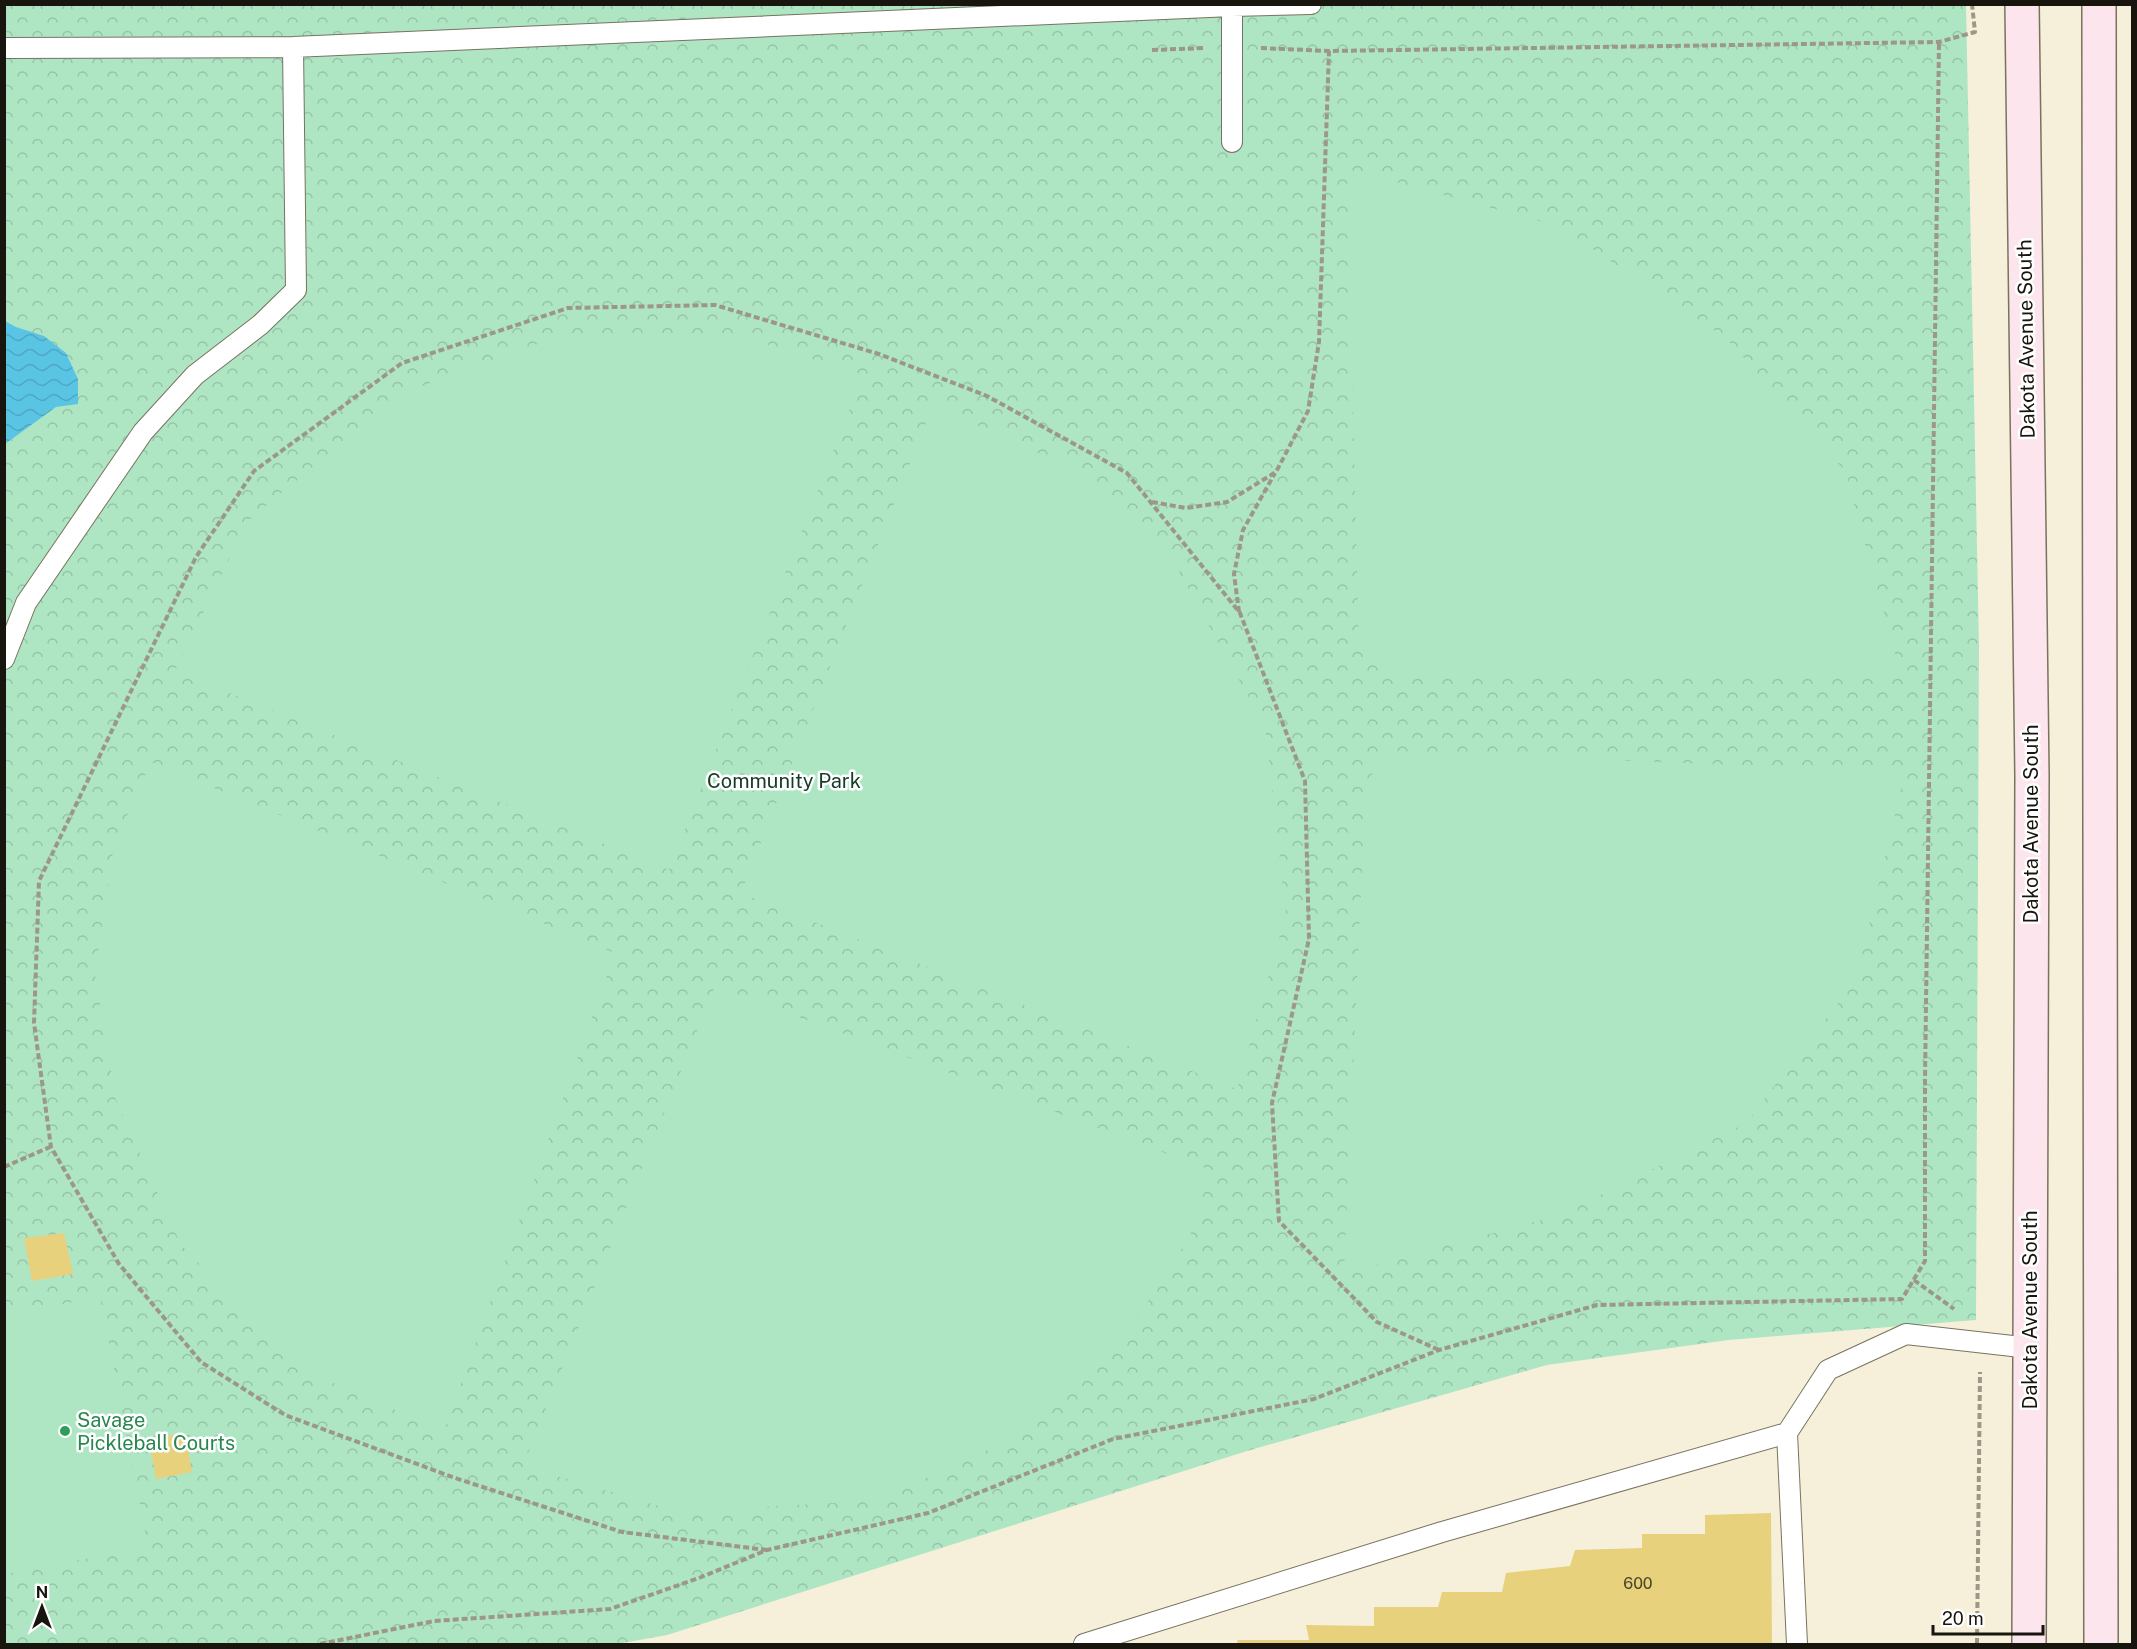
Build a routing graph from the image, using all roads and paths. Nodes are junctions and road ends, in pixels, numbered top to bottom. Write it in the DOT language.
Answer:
graph roads {
  1 [pos="1311,4"];
  2 [pos="1972,4"];
  3 [pos="2022,4"];
  4 [pos="2098,4"];
  5 [pos="1232,6"];
  6 [pos="1939,42"];
  7 [pos="293,47"];
  8 [pos="1232,47"];
  9 [pos="4,48"];
  10 [pos="1152,50"];
  11 [pos="1329,51"];
  12 [pos="1232,142"];
  13 [pos="1276,472"];
  14 [pos="1150,502"];
  15 [pos="1240,613"];
  16 [pos="4,659"];
  17 [pos="51,1147"];
  18 [pos="4,1167"];
  19 [pos="1914,1280"];
  20 [pos="1980,1344"];
  21 [pos="2030,1348"];
  22 [pos="1438,1350"];
  23 [pos="1787,1433"];
  24 [pos="767,1550"];
  25 [pos="320,1644"];
  26 [pos="1084,1644"];
  27 [pos="1797,1644"];
  28 [pos="1977,1644"];
  29 [pos="2029,1644"];
  30 [pos="2101,1644"];
  1 -- 5 [label="lane"];
  2 -- 6 [label="path"];
  3 -- 21 [label="main road, Dakota Avenue South"];
  4 -- 30 [label="main road"];
  5 -- 7 [label="lane"];
  5 -- 8 [label="lane"];
  6 -- 11 [label="path"];
  6 -- 19 [label="path"];
  7 -- 9 [label="lane"];
  7 -- 16 [label="lane"];
  8 -- 10 [label="path"];
  8 -- 11 [label="path"];
  8 -- 12 [label="lane"];
  11 -- 13 [label="path"];
  13 -- 14 [label="path"];
  13 -- 15 [label="path"];
  14 -- 15 [label="path"];
  14 -- 17 [label="path"];
  15 -- 22 [label="path"];
  17 -- 18 [label="path"];
  17 -- 24 [label="path"];
  19 -- 20 [label="path"];
  19 -- 22 [label="path"];
  20 -- 21 [label="lane"];
  20 -- 23 [label="lane"];
  20 -- 28 [label="path"];
  21 -- 29 [label="main road, Dakota Avenue South"];
  22 -- 24 [label="path"];
  23 -- 26 [label="lane"];
  23 -- 27 [label="lane"];
  24 -- 25 [label="path"];
}
